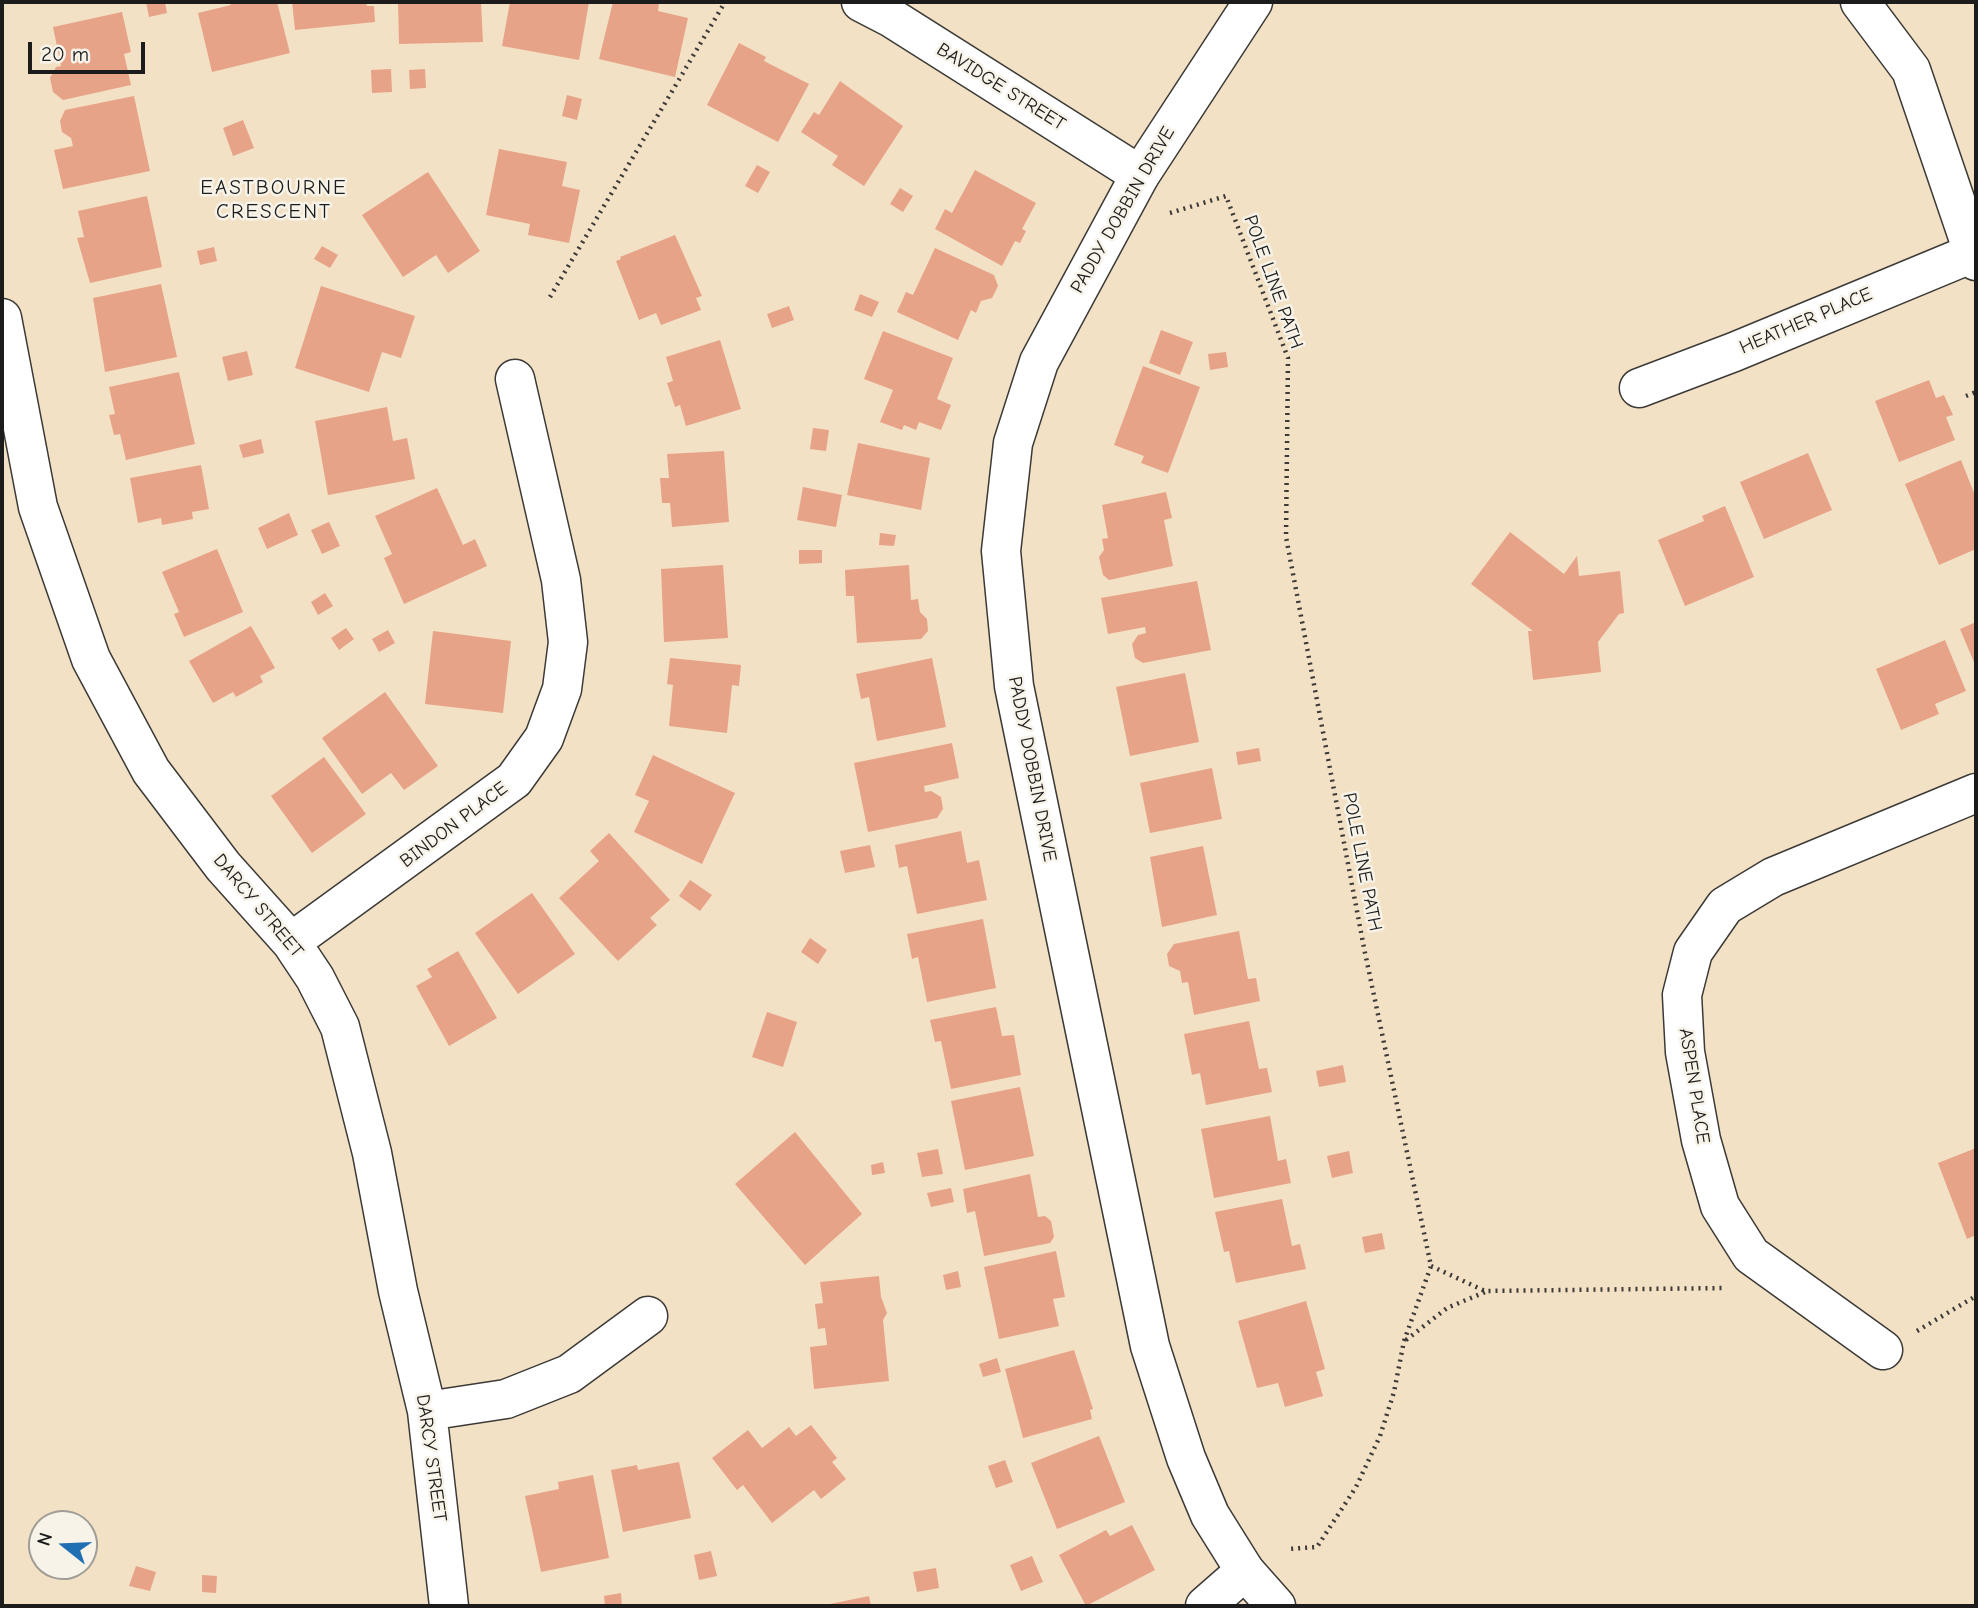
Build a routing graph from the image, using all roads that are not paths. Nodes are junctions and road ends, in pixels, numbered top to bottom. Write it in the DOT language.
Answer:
graph roads {
  1 [pos="861,2"];
  2 [pos="1253,2"];
  3 [pos="1860,2"];
  4 [pos="1140,175"];
  5 [pos="1975,257"];
  6 [pos="2,318"];
  7 [pos="515,379"];
  8 [pos="1639,388"];
  9 [pos="1976,793"];
  10 [pos="290,942"];
  11 [pos="649,1316"];
  12 [pos="1883,1350"];
  13 [pos="427,1411"];
  14 [pos="1245,1571"];
  15 [pos="449,1606"];
  16 [pos="1205,1606"];
  17 [pos="1276,1606"];
  1 -- 4 [label="street, BAVIDGE STREET"];
  2 -- 4 [label="street, PADDY DOBBIN DRIVE"];
  3 -- 5 [label="street"];
  4 -- 14 [label="street, PADDY DOBBIN DRIVE"];
  5 -- 8 [label="street, HEATHER PLACE"];
  6 -- 10 [label="street, DARCY STREET"];
  7 -- 10 [label="street, BINDON PLACE"];
  9 -- 12 [label="street, ASPEN PLACE"];
  10 -- 13 [label="street, DARCY STREET"];
  11 -- 13 [label="street"];
  13 -- 15 [label="street, DARCY STREET"];
  14 -- 16 [label="street"];
  14 -- 17 [label="street, PADDY DOBBIN DRIVE"];
}
